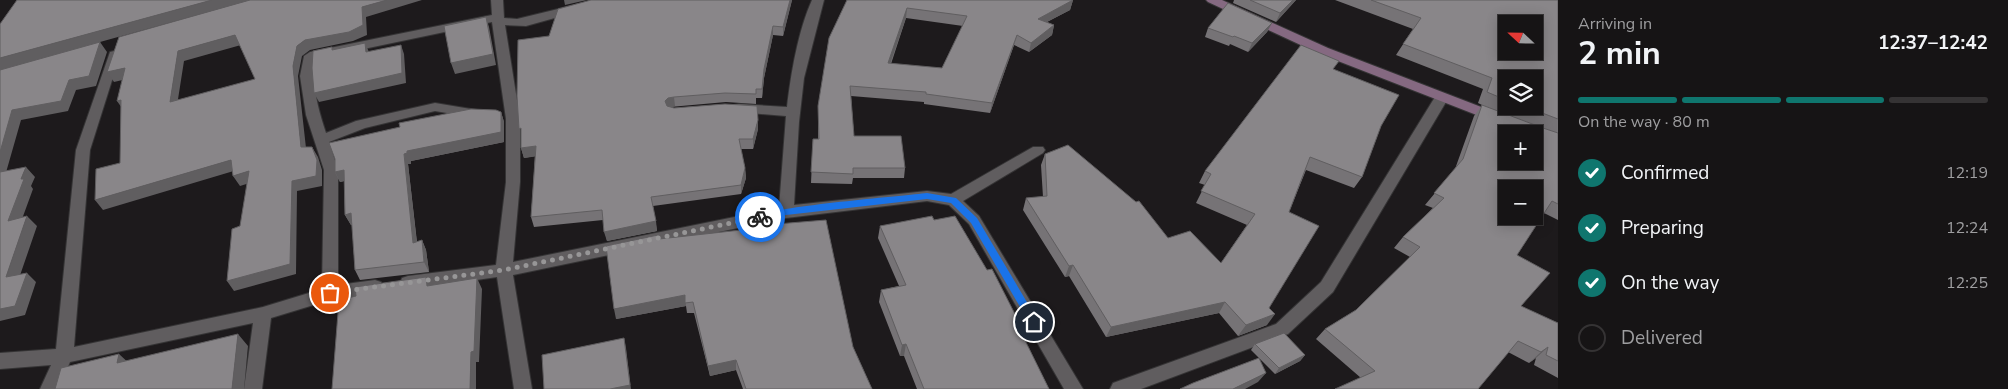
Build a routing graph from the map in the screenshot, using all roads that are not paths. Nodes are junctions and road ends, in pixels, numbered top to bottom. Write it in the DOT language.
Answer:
graph roads {
  1 [pos="497,0"];
  2 [pos="608,0"];
  3 [pos="818,0"];
  4 [pos="1212,0"];
  5 [pos="592,2"];
  6 [pos="498,19"];
  7 [pos="100,49"];
  8 [pos="1442,97"];
  9 [pos="726,108"];
  10 [pos="792,112"];
  11 [pos="487,114"];
  12 [pos="1514,124"];
  13 [pos="321,140"];
  14 [pos="1038,150"];
  15 [pos="953,200"];
  16 [pos="786,212"];
  17 [pos="504,270"];
  18 [pos="330,293"];
  19 [pos="263,314"];
  20 [pos="64,356"];
  21 [pos="0,361"];
  22 [pos="49,389"];
  23 [pos="253,389"];
  24 [pos="523,389"];
  25 [pos="1074,389"];
  26 [pos="1119,389"];
  1 -- 6 [label="street"];
  2 -- 5 [label="street"];
  3 -- 10 [label="street"];
  4 -- 8 [label="street"];
  5 -- 6 [label="street"];
  6 -- 13 [label="street"];
  6 -- 17 [label="street"];
  7 -- 20 [label="street"];
  8 -- 12 [label="street"];
  8 -- 26 [label="street"];
  9 -- 10 [label="street"];
  10 -- 16 [label="street"];
  11 -- 13 [label="street"];
  13 -- 18 [label="street"];
  14 -- 15 [label="street"];
  15 -- 16 [label="street"];
  15 -- 25 [label="street"];
  16 -- 17 [label="street"];
  17 -- 18 [label="street"];
  17 -- 24 [label="street"];
  18 -- 19 [label="street"];
  19 -- 20 [label="street"];
  19 -- 23 [label="street"];
  20 -- 21 [label="street"];
  20 -- 22 [label="street"];
}
